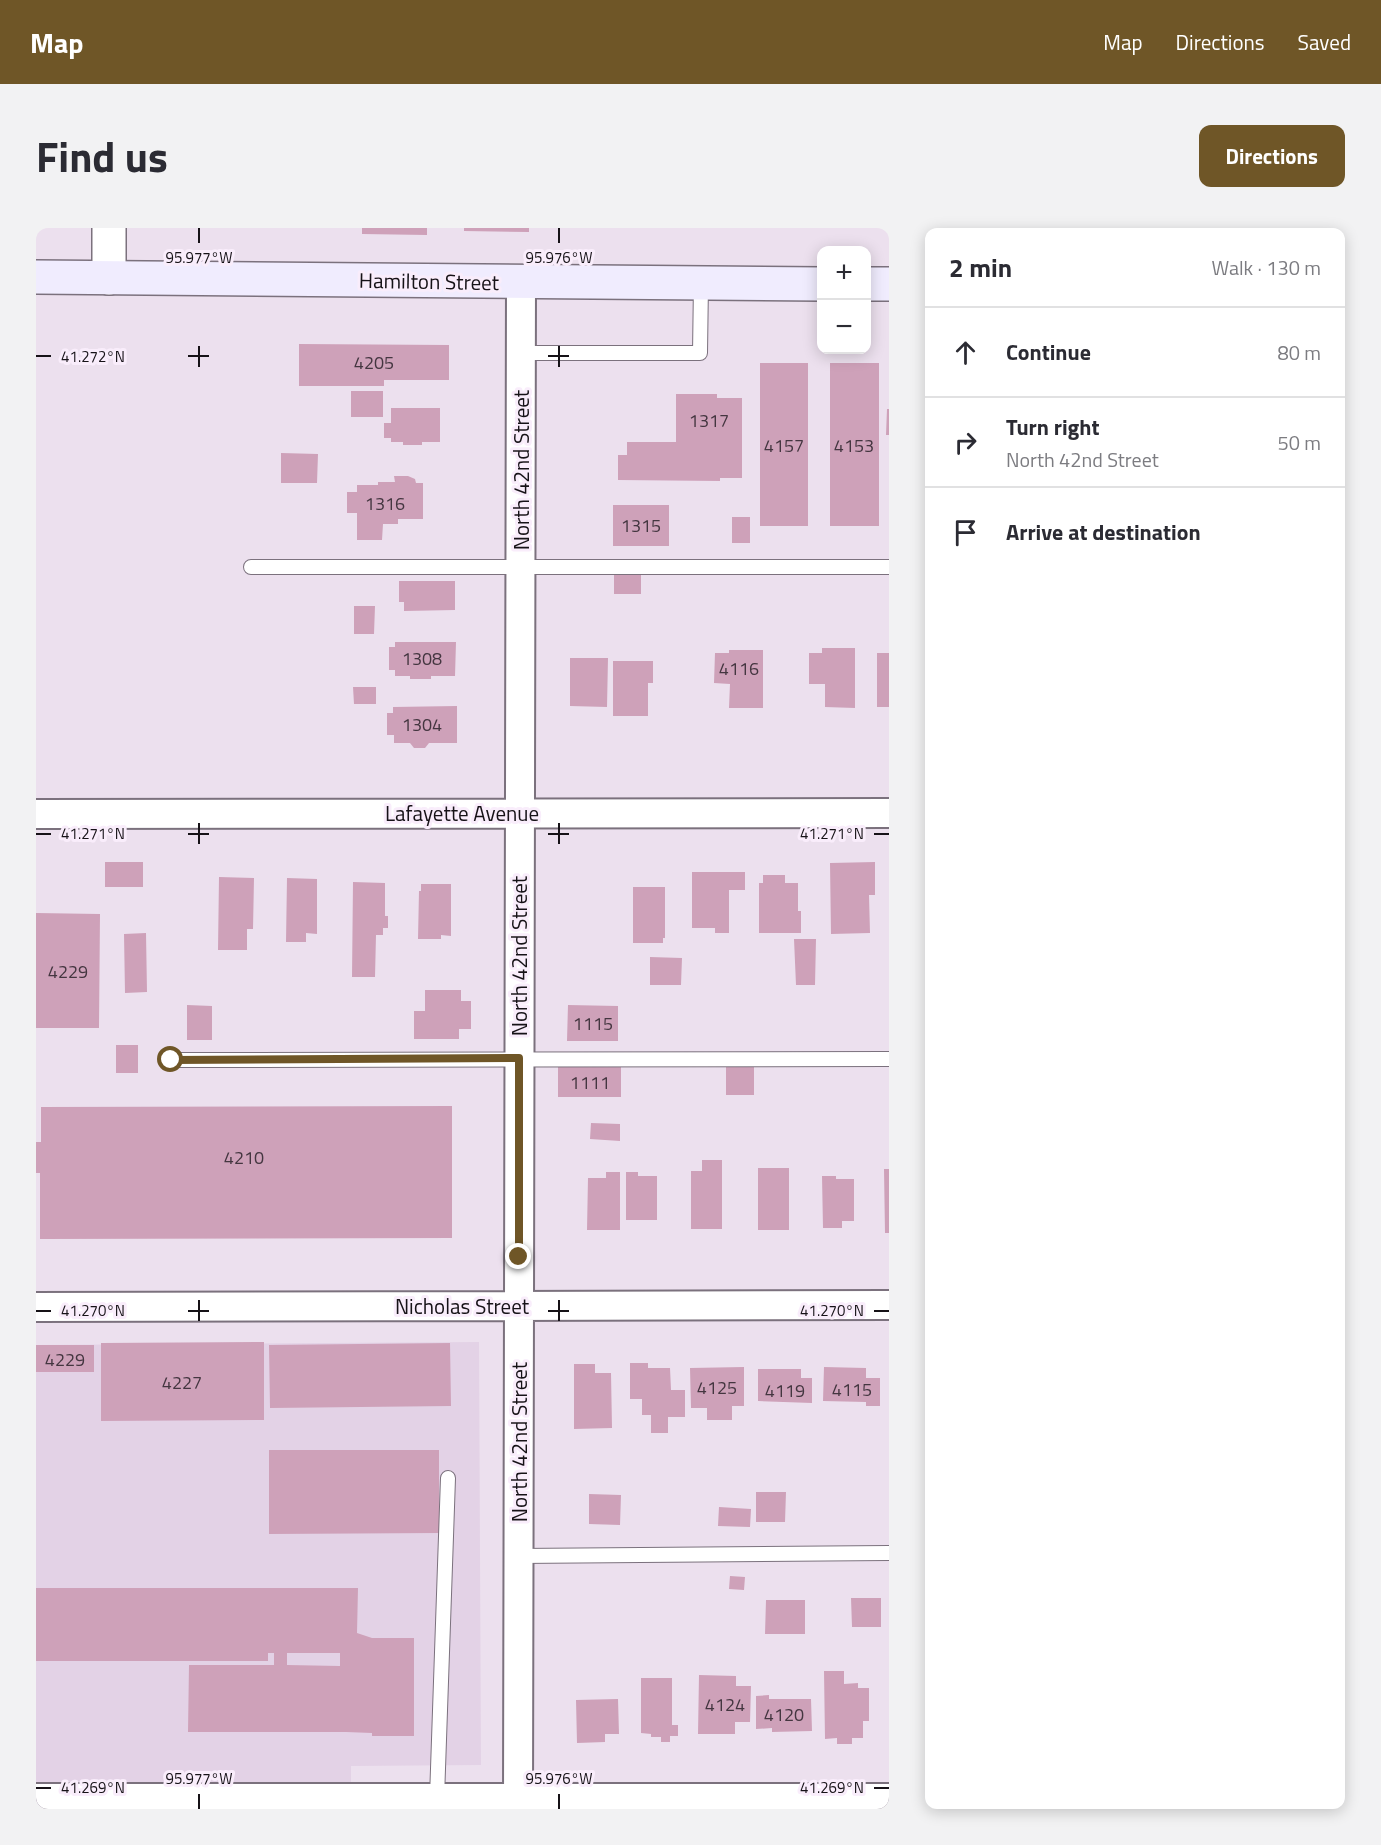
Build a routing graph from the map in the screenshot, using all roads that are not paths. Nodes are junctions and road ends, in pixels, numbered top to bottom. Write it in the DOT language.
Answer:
graph roads {
  1 [pos="109,228"];
  2 [pos="36,277"];
  3 [pos="109,278"];
  4 [pos="521,282"];
  5 [pos="701,283"];
  6 [pos="817,284"];
  7 [pos="871,284"];
  8 [pos="889,284"];
  9 [pos="521,353"];
  10 [pos="521,566"];
  11 [pos="251,567"];
  12 [pos="889,567"];
  13 [pos="520,813"];
  14 [pos="889,813"];
  15 [pos="36,814"];
  16 [pos="519,1058"];
  17 [pos="889,1059"];
  18 [pos="171,1060"];
  19 [pos="889,1305"];
  20 [pos="519,1306"];
  21 [pos="36,1307"];
  22 [pos="448,1478"];
  23 [pos="889,1553"];
  24 [pos="519,1556"];
  25 [pos="36,1798"];
  26 [pos="438,1798"];
  27 [pos="889,1798"];
  28 [pos="518,1803"];
  29 [pos="257,1804"];
  1 -- 3 [label="street"];
  2 -- 3 [label="main road, Hamilton Street"];
  3 -- 4 [label="main road, Hamilton Street"];
  4 -- 5 [label="main road, Hamilton Street"];
  4 -- 9 [label="street, North 42nd Street"];
  5 -- 6 [label="main road, Hamilton Street"];
  5 -- 9 [label="lane"];
  7 -- 8 [label="main road"];
  9 -- 10 [label="street, North 42nd Street"];
  10 -- 11 [label="lane"];
  10 -- 12 [label="lane"];
  10 -- 13 [label="street, North 42nd Street"];
  13 -- 14 [label="street, Lafayette Avenue"];
  13 -- 15 [label="street, Lafayette Avenue"];
  13 -- 16 [label="street, North 42nd Street"];
  16 -- 17 [label="lane"];
  16 -- 18 [label="lane"];
  16 -- 20 [label="street, North 42nd Street"];
  19 -- 20 [label="street, Nicholas Street"];
  20 -- 21 [label="street, Nicholas Street"];
  20 -- 24 [label="street, North 42nd Street"];
  22 -- 26 [label="lane"];
  23 -- 24 [label="lane"];
  24 -- 28 [label="street, North 42nd Street"];
  25 -- 29 [label="street"];
  26 -- 28 [label="street"];
  26 -- 29 [label="street"];
  27 -- 28 [label="street"];
}
